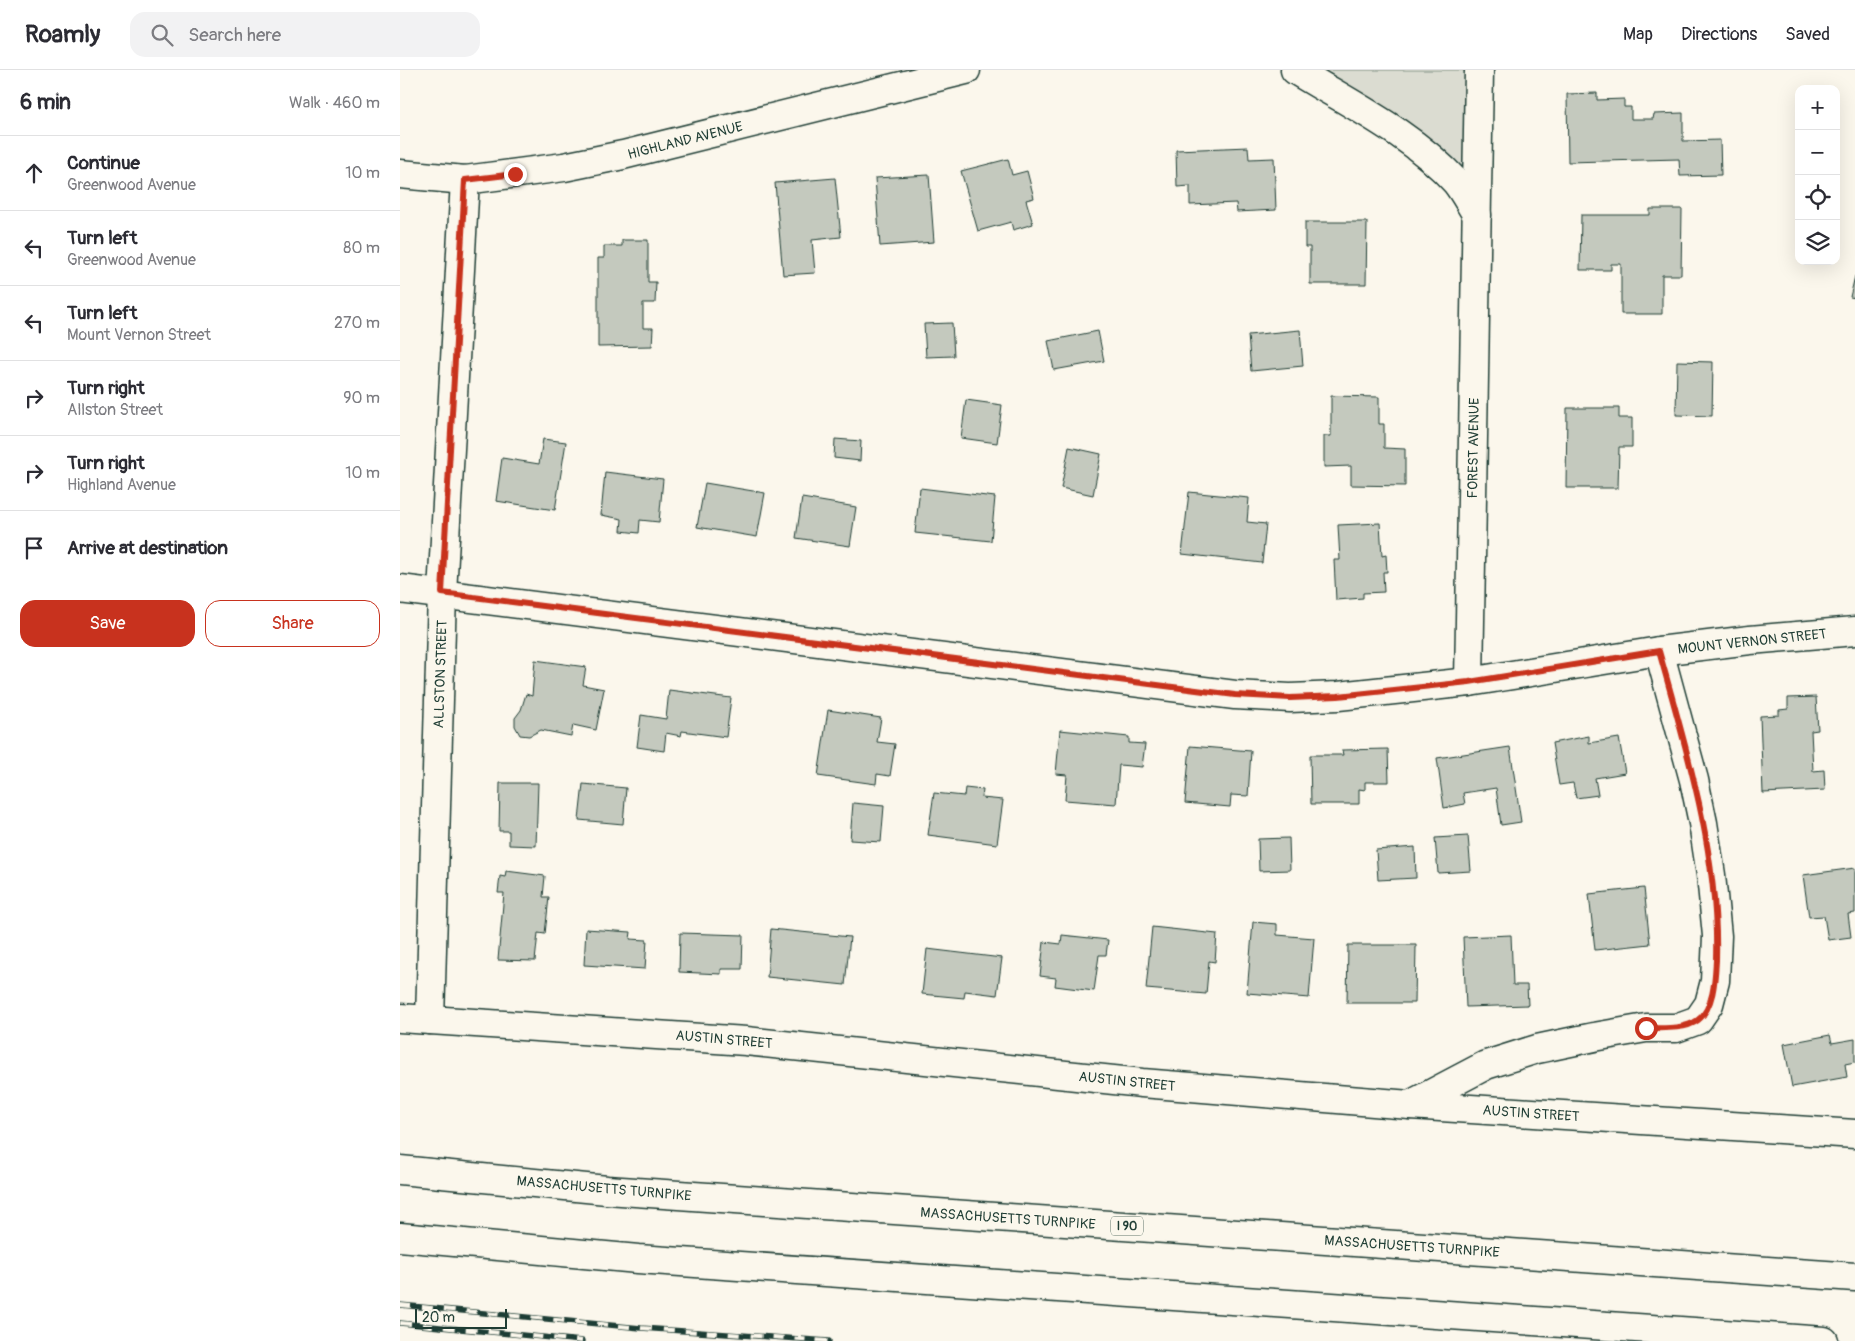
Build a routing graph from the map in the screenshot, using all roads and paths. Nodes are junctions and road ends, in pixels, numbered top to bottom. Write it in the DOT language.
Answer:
graph roads {
  1 [pos="966,70"];
  2 [pos="1295,70"];
  3 [pos="1479,70"];
  4 [pos="400,174"];
  5 [pos="465,180"];
  6 [pos="1477,215"];
  7 [pos="400,588"];
  8 [pos="442,593"];
  9 [pos="1855,631"];
  10 [pos="1659,651"];
  11 [pos="1469,682"];
  12 [pos="400,1018"];
  13 [pos="430,1020"];
  14 [pos="1410,1106"];
  15 [pos="1855,1134"];
  16 [pos="400,1170"];
  17 [pos="400,1237"];
  18 [pos="1855,1277"];
  19 [pos="1824,1341"];
  1 -- 5 [label="main road, HIGHLAND AVENUE"];
  2 -- 6 [label="main road"];
  3 -- 6 [label="main road, FOREST AVENUE"];
  4 -- 5 [label="main road, HIGHLAND AVENUE"];
  5 -- 8 [label="main road, ALLSTON STREET"];
  6 -- 11 [label="main road, FOREST AVENUE"];
  7 -- 8 [label="main road, MOUNT VERNON STREET"];
  8 -- 11 [label="main road, MOUNT VERNON STREET"];
  8 -- 13 [label="main road, ALLSTON STREET"];
  9 -- 10 [label="main road, MOUNT VERNON STREET"];
  10 -- 11 [label="main road, MOUNT VERNON STREET"];
  10 -- 14 [label="main road"];
  12 -- 13 [label="main road, AUSTIN STREET"];
  13 -- 14 [label="main road, AUSTIN STREET"];
  14 -- 15 [label="main road, AUSTIN STREET"];
  16 -- 18 [label="main road, MASSACHUSETTS TURNPIKE / I 90"];
  17 -- 19 [label="main road"];
}
